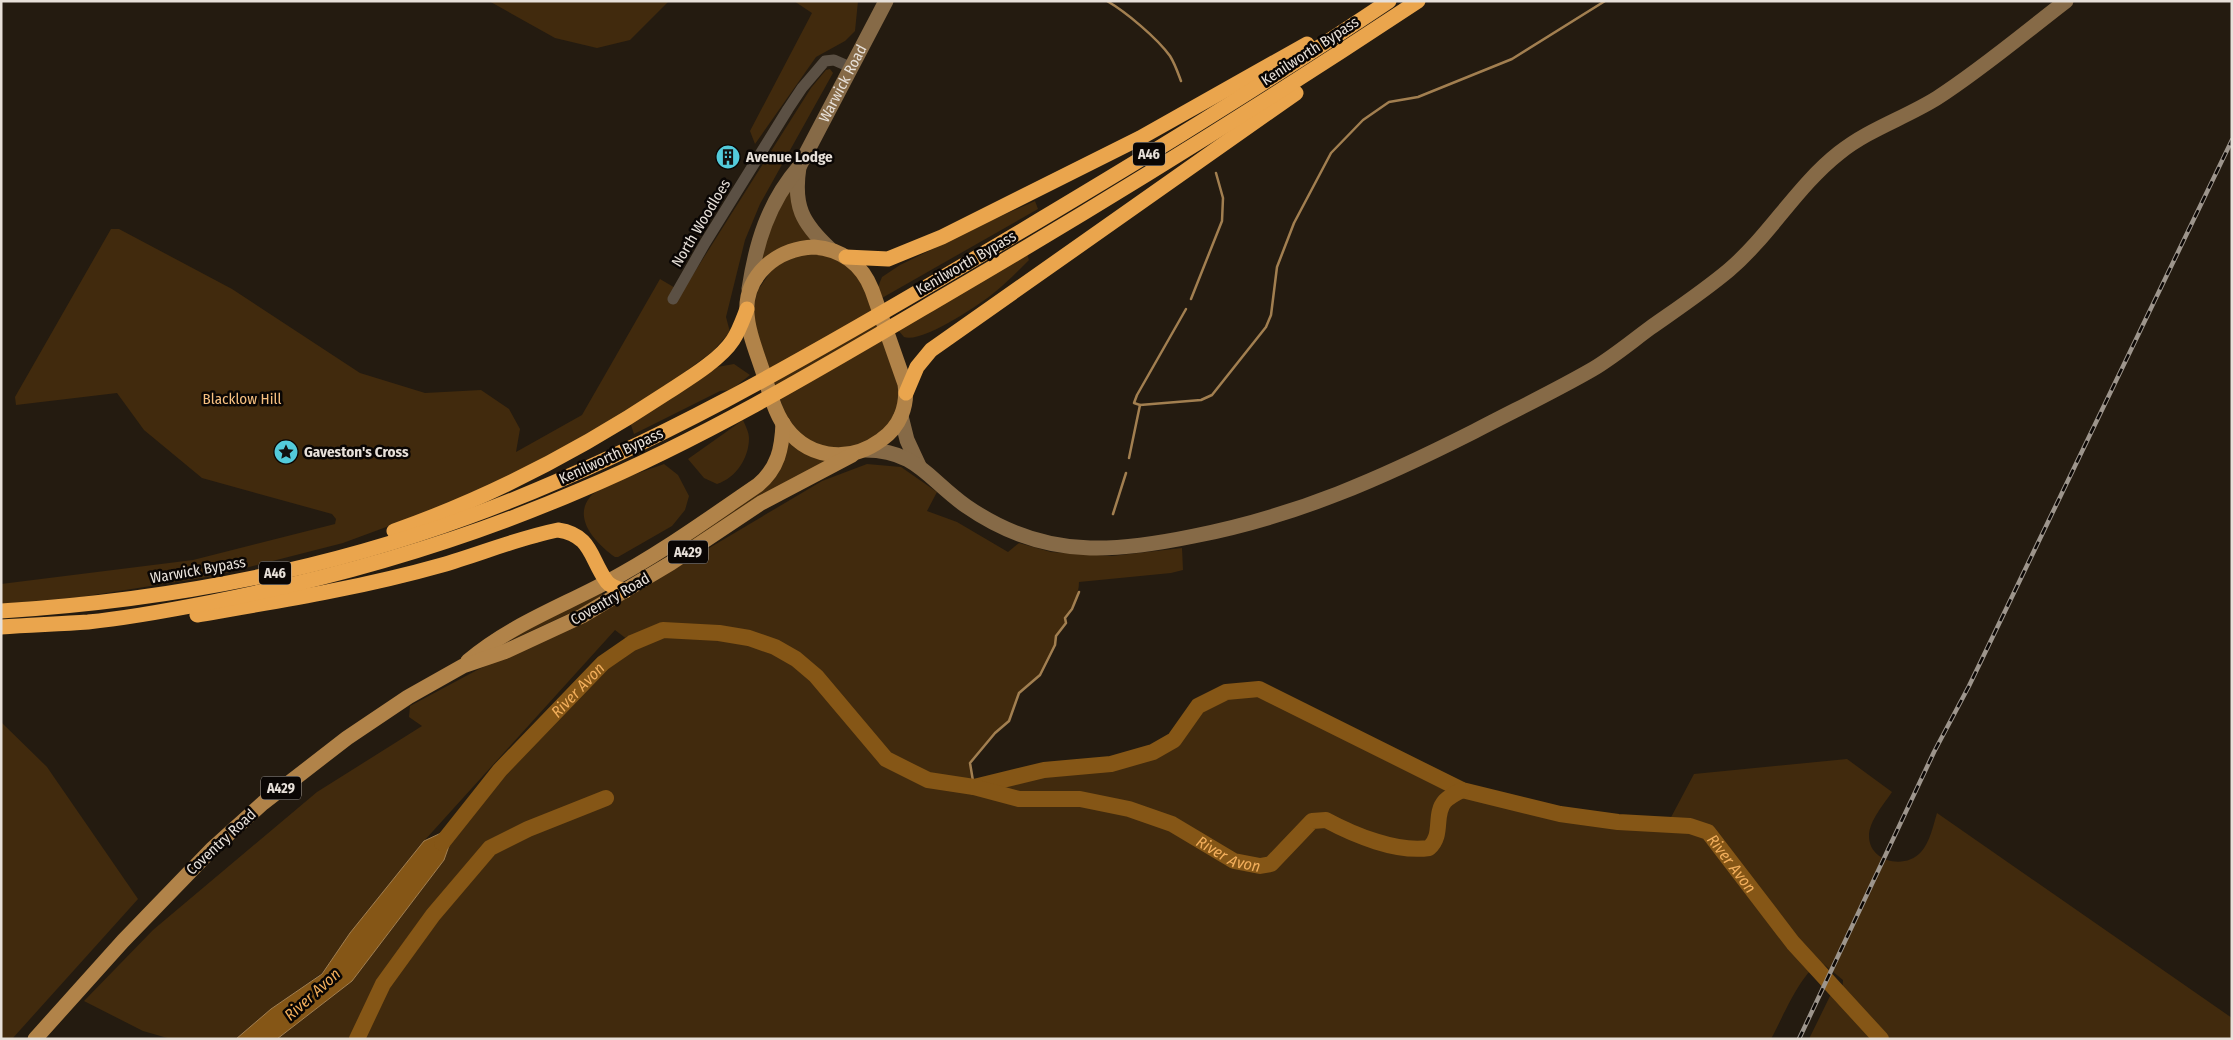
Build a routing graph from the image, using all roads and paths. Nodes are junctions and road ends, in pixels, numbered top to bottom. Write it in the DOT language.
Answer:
graph roads {
  1 [pos="886,1"];
  2 [pos="1387,1"];
  3 [pos="1418,1"];
  4 [pos="1425,1"];
  5 [pos="2066,1"];
  6 [pos="850,68"];
  7 [pos="799,167"];
  8 [pos="830,249"];
  9 [pos="846,256"];
  10 [pos="749,289"];
  11 [pos="673,299"];
  12 [pos="747,309"];
  13 [pos="906,393"];
  14 [pos="901,416"];
  15 [pos="782,423"];
  16 [pos="858,453"];
  17 [pos="919,466"];
  18 [pos="538,489"];
  19 [pos="276,572"];
  20 [pos="607,582"];
  21 [pos="625,591"];
  22 [pos="1,611"];
  23 [pos="90,622"];
  24 [pos="1,627"];
  25 [pos="463,666"];
  26 [pos="35,1039"];
  1 -- 6 [label="main road, Warwick Road"];
  2 -- 9 [label="highway"];
  2 -- 18 [label="highway, Kenilworth Bypass / A46"];
  3 -- 23 [label="highway, Kenilworth Bypass / A46"];
  4 -- 13 [label="highway"];
  5 -- 17 [label="main road"];
  6 -- 7 [label="main road, Warwick Road"];
  6 -- 11 [label="street, North Woodloes"];
  7 -- 8 [label="main road, Warwick Road"];
  7 -- 10 [label="main road, Warwick Road"];
  8 -- 9 [label="main road"];
  8 -- 10 [label="main road"];
  9 -- 13 [label="main road"];
  10 -- 12 [label="main road"];
  12 -- 15 [label="main road"];
  12 -- 19 [label="highway"];
  13 -- 14 [label="main road"];
  14 -- 16 [label="main road, Coventry Road"];
  14 -- 17 [label="main road"];
  15 -- 16 [label="main road"];
  15 -- 20 [label="main road, Coventry Road / A429"];
  16 -- 17 [label="main road"];
  16 -- 21 [label="main road, Coventry Road / A429"];
  18 -- 19 [label="highway, Warwick Bypass / A46"];
  19 -- 22 [label="highway, Warwick Bypass / A46"];
  20 -- 21 [label="highway"];
  20 -- 23 [label="highway, A46"];
  20 -- 25 [label="main road, Coventry Road / A429"];
  21 -- 25 [label="main road, Coventry Road / A429"];
  23 -- 24 [label="highway, A46"];
  25 -- 26 [label="main road, Coventry Road / A429"];
}
